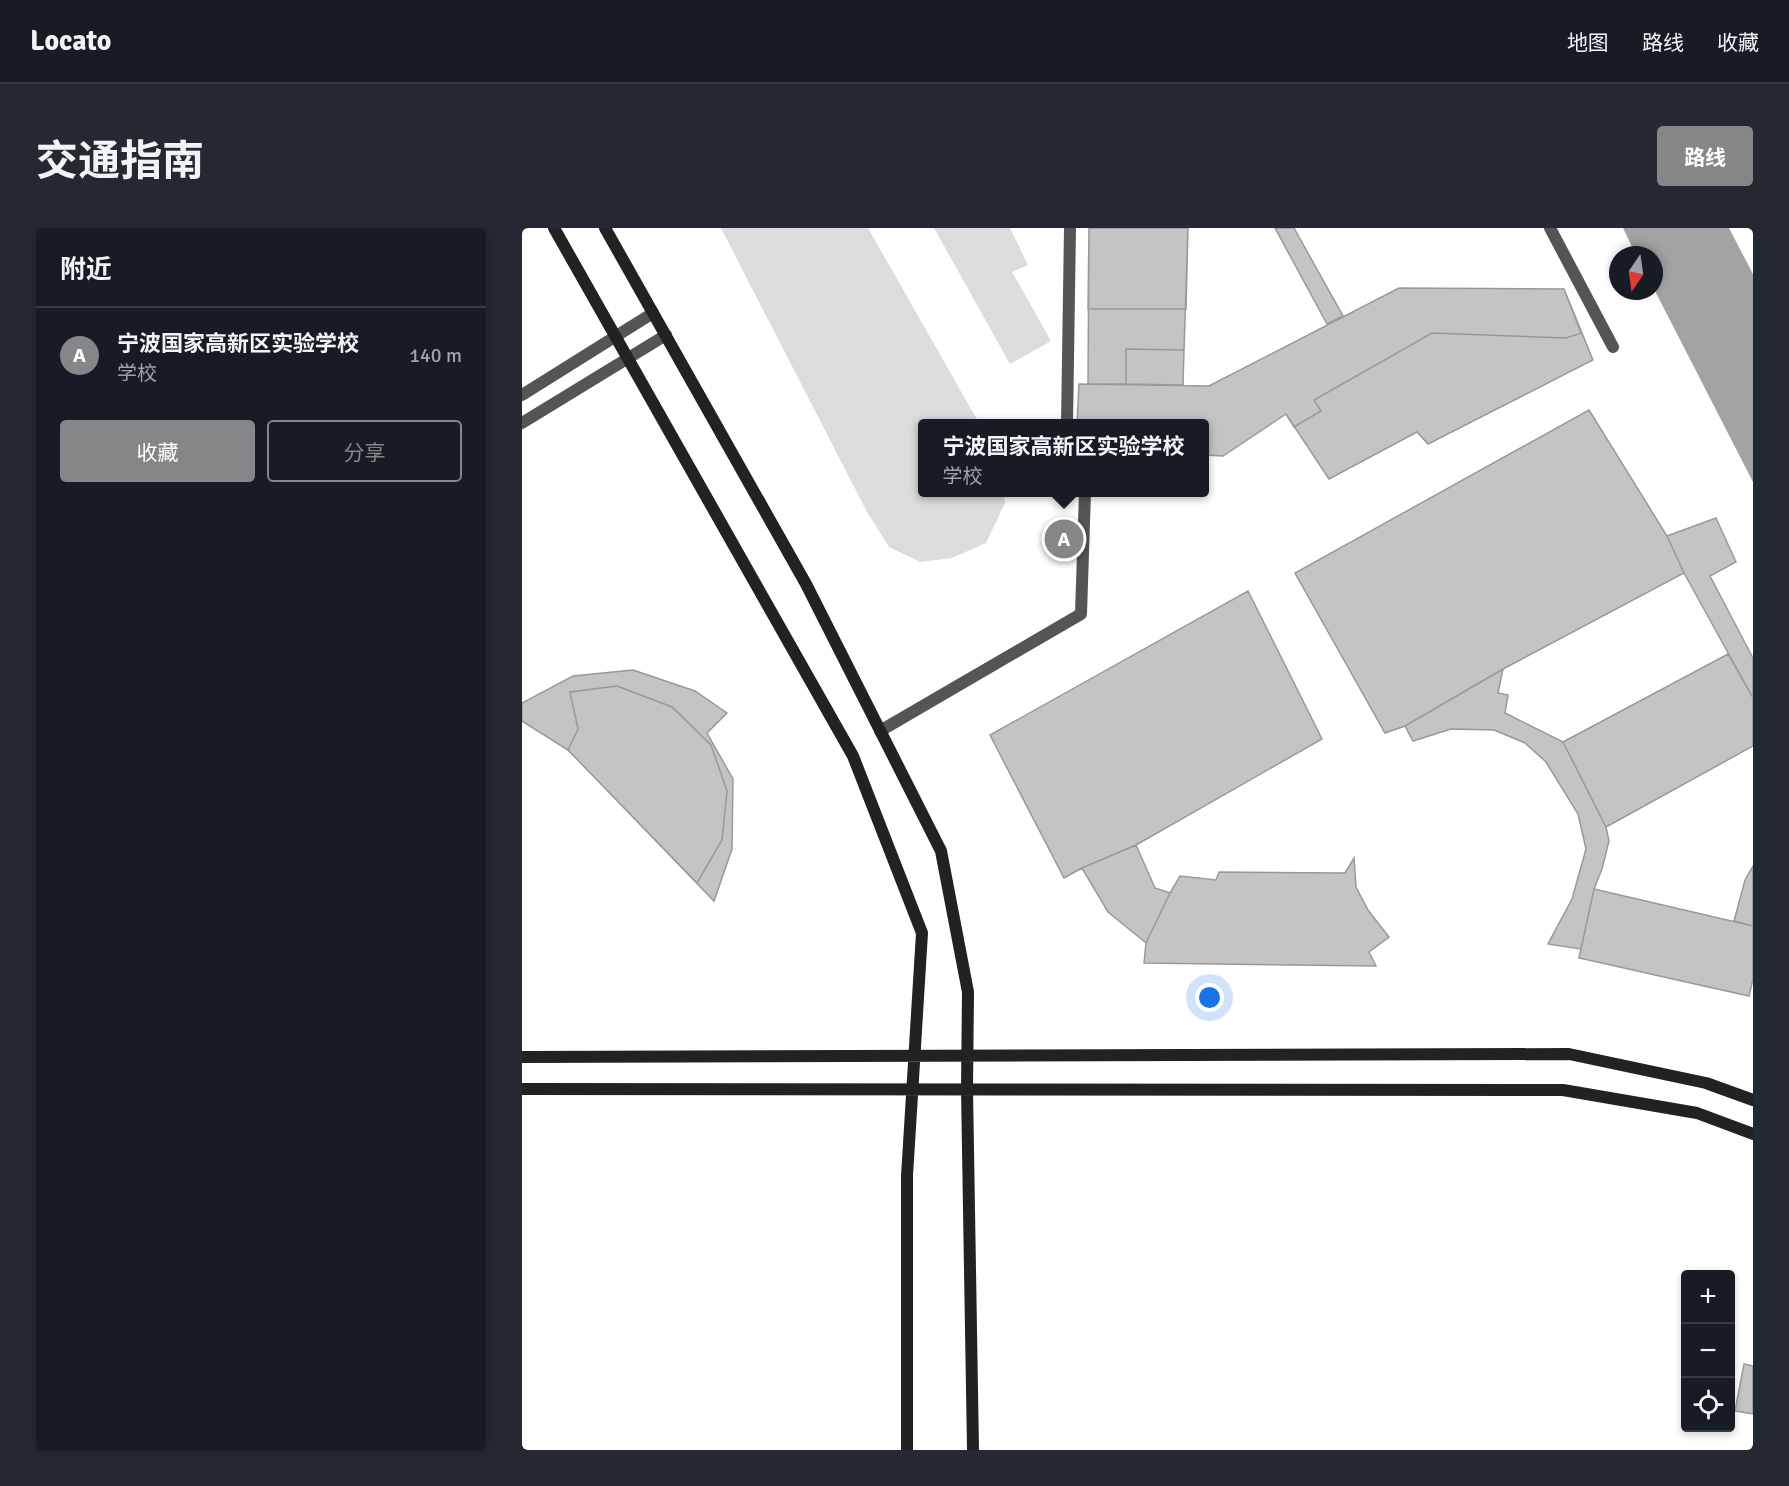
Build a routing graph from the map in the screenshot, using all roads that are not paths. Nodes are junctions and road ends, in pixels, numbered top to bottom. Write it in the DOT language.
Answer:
graph roads {
  1 [pos="554,228"];
  2 [pos="605,228"];
  3 [pos="1070,228"];
  4 [pos="1550,228"];
  5 [pos="653,313"];
  6 [pos="666,335"];
  7 [pos="616,336"];
  8 [pos="1613,347"];
  9 [pos="628,358"];
  10 [pos="522,395"];
  11 [pos="1067,419"];
  12 [pos="522,423"];
  13 [pos="1085,497"];
  14 [pos="880,731"];
  15 [pos="914,1055"];
  16 [pos="968,1055"];
  17 [pos="522,1057"];
  18 [pos="522,1089"];
  19 [pos="912,1089"];
  20 [pos="967,1089"];
  21 [pos="1753,1100"];
  22 [pos="1753,1134"];
  23 [pos="907,1450"];
  24 [pos="973,1450"];
  1 -- 7 [label="main road"];
  2 -- 5 [label="main road"];
  3 -- 11 [label="street"];
  4 -- 8 [label="street"];
  5 -- 6 [label="main road"];
  5 -- 7 [label="street"];
  6 -- 9 [label="street"];
  6 -- 14 [label="main road"];
  7 -- 9 [label="main road"];
  7 -- 10 [label="street"];
  9 -- 12 [label="street"];
  9 -- 15 [label="main road"];
  13 -- 14 [label="street"];
  14 -- 16 [label="main road"];
  15 -- 16 [label="main road"];
  15 -- 17 [label="main road"];
  15 -- 19 [label="main road"];
  16 -- 20 [label="main road"];
  16 -- 21 [label="main road"];
  18 -- 19 [label="main road"];
  19 -- 20 [label="main road"];
  19 -- 23 [label="main road"];
  20 -- 22 [label="main road"];
  20 -- 24 [label="main road"];
}
